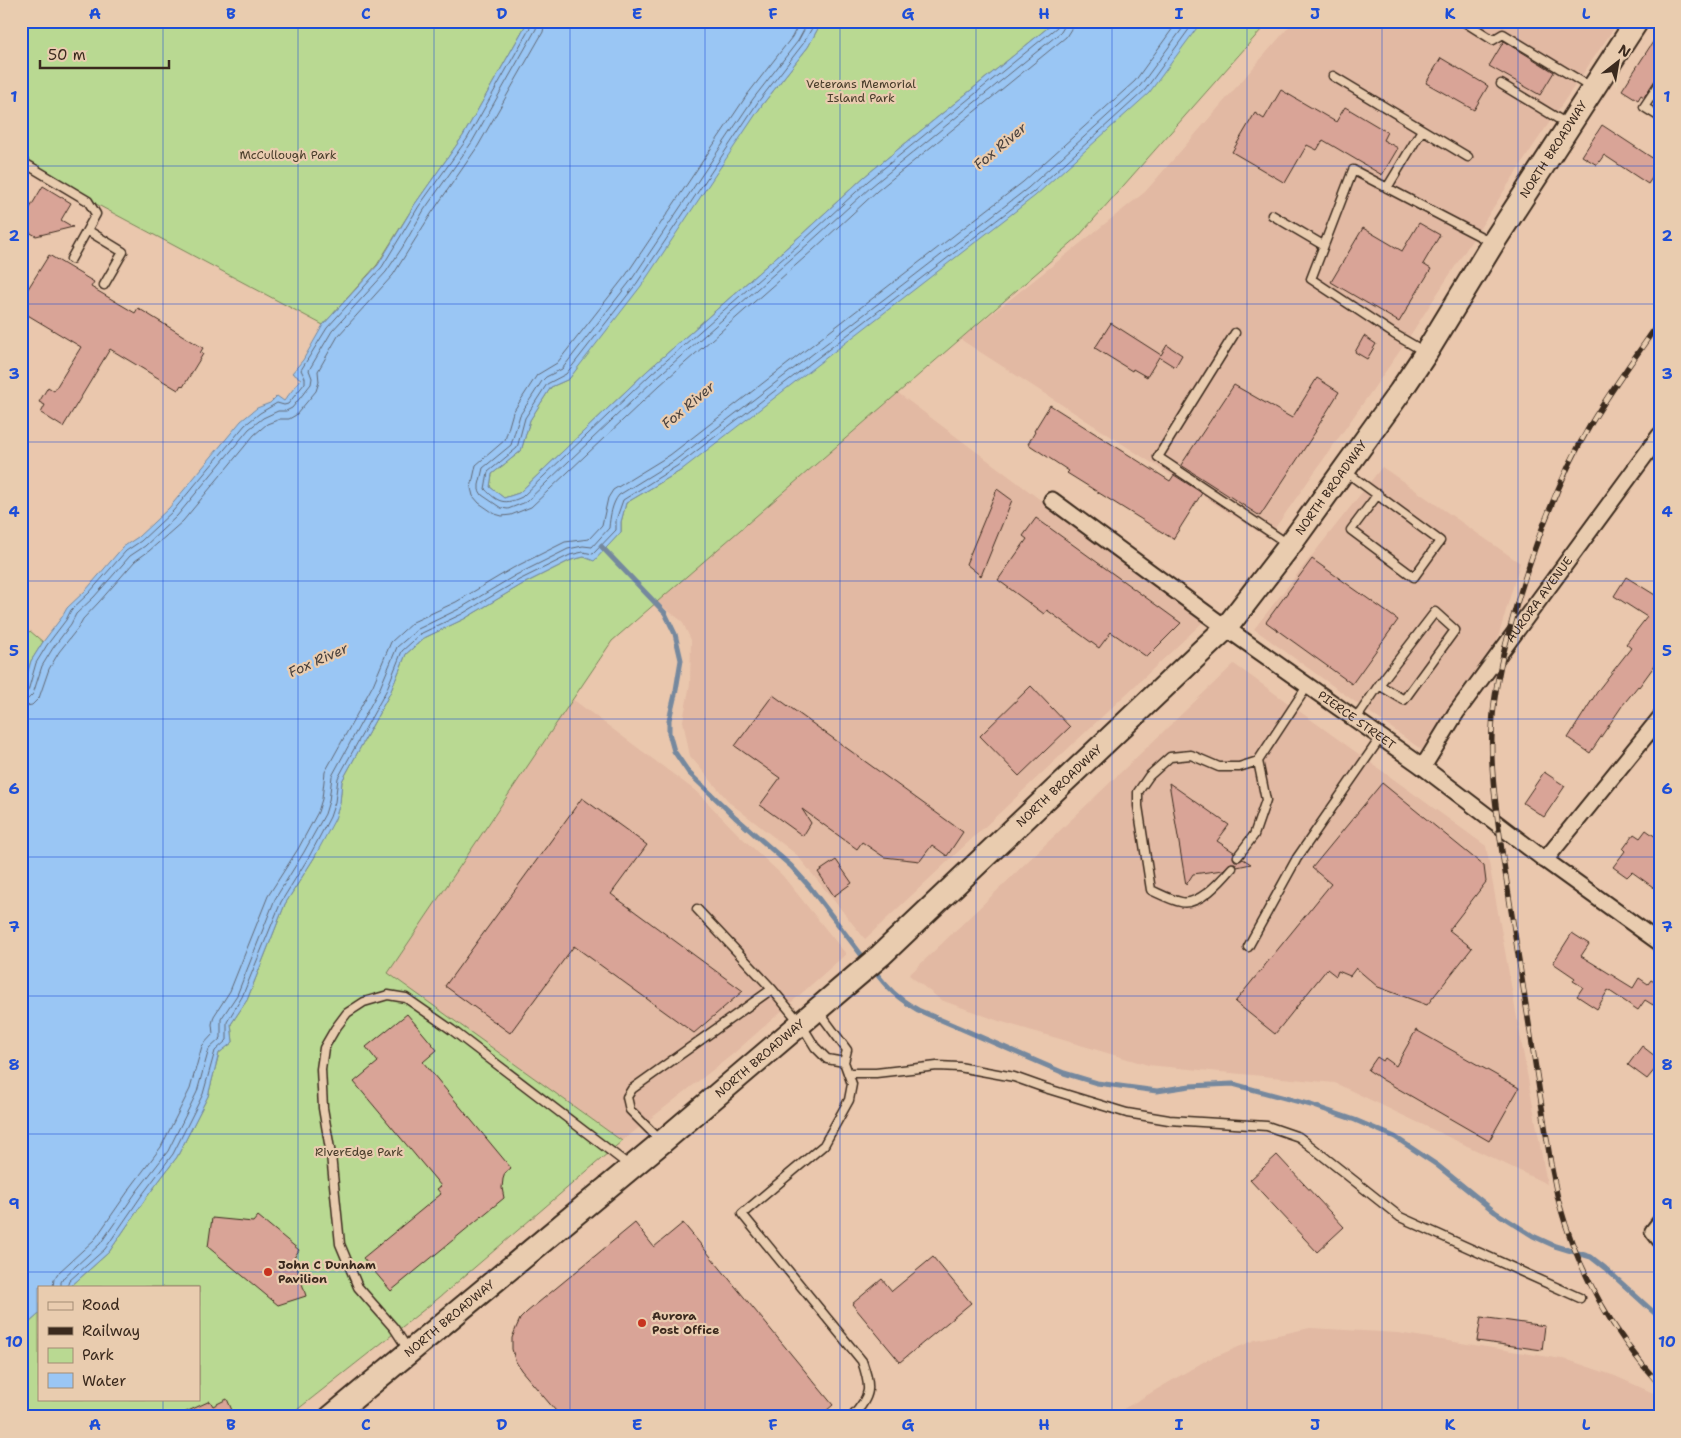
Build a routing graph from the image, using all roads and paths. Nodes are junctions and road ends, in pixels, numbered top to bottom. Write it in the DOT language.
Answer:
graph roads {
  1 [pos="1463,21"];
  2 [pos="1632,24"];
  3 [pos="1333,76"];
  4 [pos="1660,83"];
  5 [pos="1501,84"];
  6 [pos="1593,88"];
  7 [pos="1660,117"];
  8 [pos="1569,125"];
  9 [pos="1422,130"];
  10 [pos="1468,157"];
  11 [pos="21,161"];
  12 [pos="1387,188"];
  13 [pos="1272,216"];
  14 [pos="87,230"];
  15 [pos="1493,243"];
  16 [pos="1323,245"];
  17 [pos="71,259"];
  18 [pos="104,284"];
  19 [pos="1235,333"];
  20 [pos="1426,353"];
  21 [pos="1660,435"];
  22 [pos="1656,451"];
  23 [pos="1344,470"];
  24 [pos="1378,494"];
  25 [pos="1052,500"];
  26 [pos="1290,545"];
  27 [pos="1226,628"];
  28 [pos="1308,684"];
  29 [pos="1379,685"];
  30 [pos="1660,718"];
  31 [pos="1356,719"];
  32 [pos="1381,737"];
  33 [pos="1258,761"];
  34 [pos="1423,767"];
  35 [pos="1238,856"];
  36 [pos="1546,860"];
  37 [pos="1232,868"];
  38 [pos="697,909"];
  39 [pos="1660,943"];
  40 [pos="1248,947"];
  41 [pos="772,988"];
  42 [pos="809,1017"];
  43 [pos="844,1062"];
  44 [pos="848,1073"];
  45 [pos="662,1142"];
  46 [pos="631,1167"];
  47 [pos="1580,1298"];
  48 [pos="409,1351"];
  49 [pos="331,1417"];
  50 [pos="852,1417"];
  1 -- 6 [label="lane"];
  2 -- 6 [label="main road, NORTH BROADWAY"];
  3 -- 9 [label="lane"];
  4 -- 7 [label="lane"];
  5 -- 8 [label="lane"];
  6 -- 8 [label="main road, NORTH BROADWAY"];
  8 -- 15 [label="main road, NORTH BROADWAY"];
  9 -- 10 [label="lane"];
  9 -- 12 [label="lane"];
  11 -- 14 [label="lane"];
  12 -- 15 [label="lane"];
  12 -- 16 [label="lane"];
  13 -- 16 [label="lane"];
  14 -- 17 [label="lane"];
  14 -- 18 [label="lane"];
  15 -- 20 [label="main road, NORTH BROADWAY"];
  16 -- 20 [label="lane"];
  19 -- 26 [label="lane"];
  20 -- 23 [label="main road, NORTH BROADWAY"];
  21 -- 22 [label="street, AURORA AVENUE"];
  22 -- 34 [label="street, AURORA AVENUE"];
  23 -- 24 [label="lane"];
  23 -- 26 [label="main road, NORTH BROADWAY"];
  24 -- 24 [label="lane"];
  25 -- 27 [label="street, PIERCE STREET"];
  26 -- 27 [label="main road, NORTH BROADWAY"];
  27 -- 28 [label="street, PIERCE STREET"];
  27 -- 42 [label="main road, NORTH BROADWAY"];
  28 -- 31 [label="street, PIERCE STREET"];
  28 -- 33 [label="lane"];
  29 -- 29 [label="lane"];
  29 -- 31 [label="lane"];
  30 -- 36 [label="street"];
  31 -- 32 [label="street, PIERCE STREET"];
  32 -- 34 [label="street, PIERCE STREET"];
  32 -- 40 [label="lane"];
  33 -- 35 [label="lane"];
  33 -- 37 [label="lane"];
  34 -- 36 [label="street, PIERCE STREET"];
  36 -- 39 [label="street, PIERCE STREET"];
  38 -- 41 [label="lane"];
  41 -- 42 [label="lane"];
  41 -- 45 [label="lane"];
  42 -- 43 [label="lane"];
  42 -- 43 [label="lane"];
  42 -- 45 [label="main road, NORTH BROADWAY"];
  43 -- 44 [label="lane"];
  44 -- 47 [label="lane"];
  44 -- 50 [label="lane"];
  45 -- 46 [label="main road, NORTH BROADWAY"];
  46 -- 48 [label="main road, NORTH BROADWAY"];
  46 -- 48 [label="lane"];
  48 -- 49 [label="main road, NORTH BROADWAY"];
}
